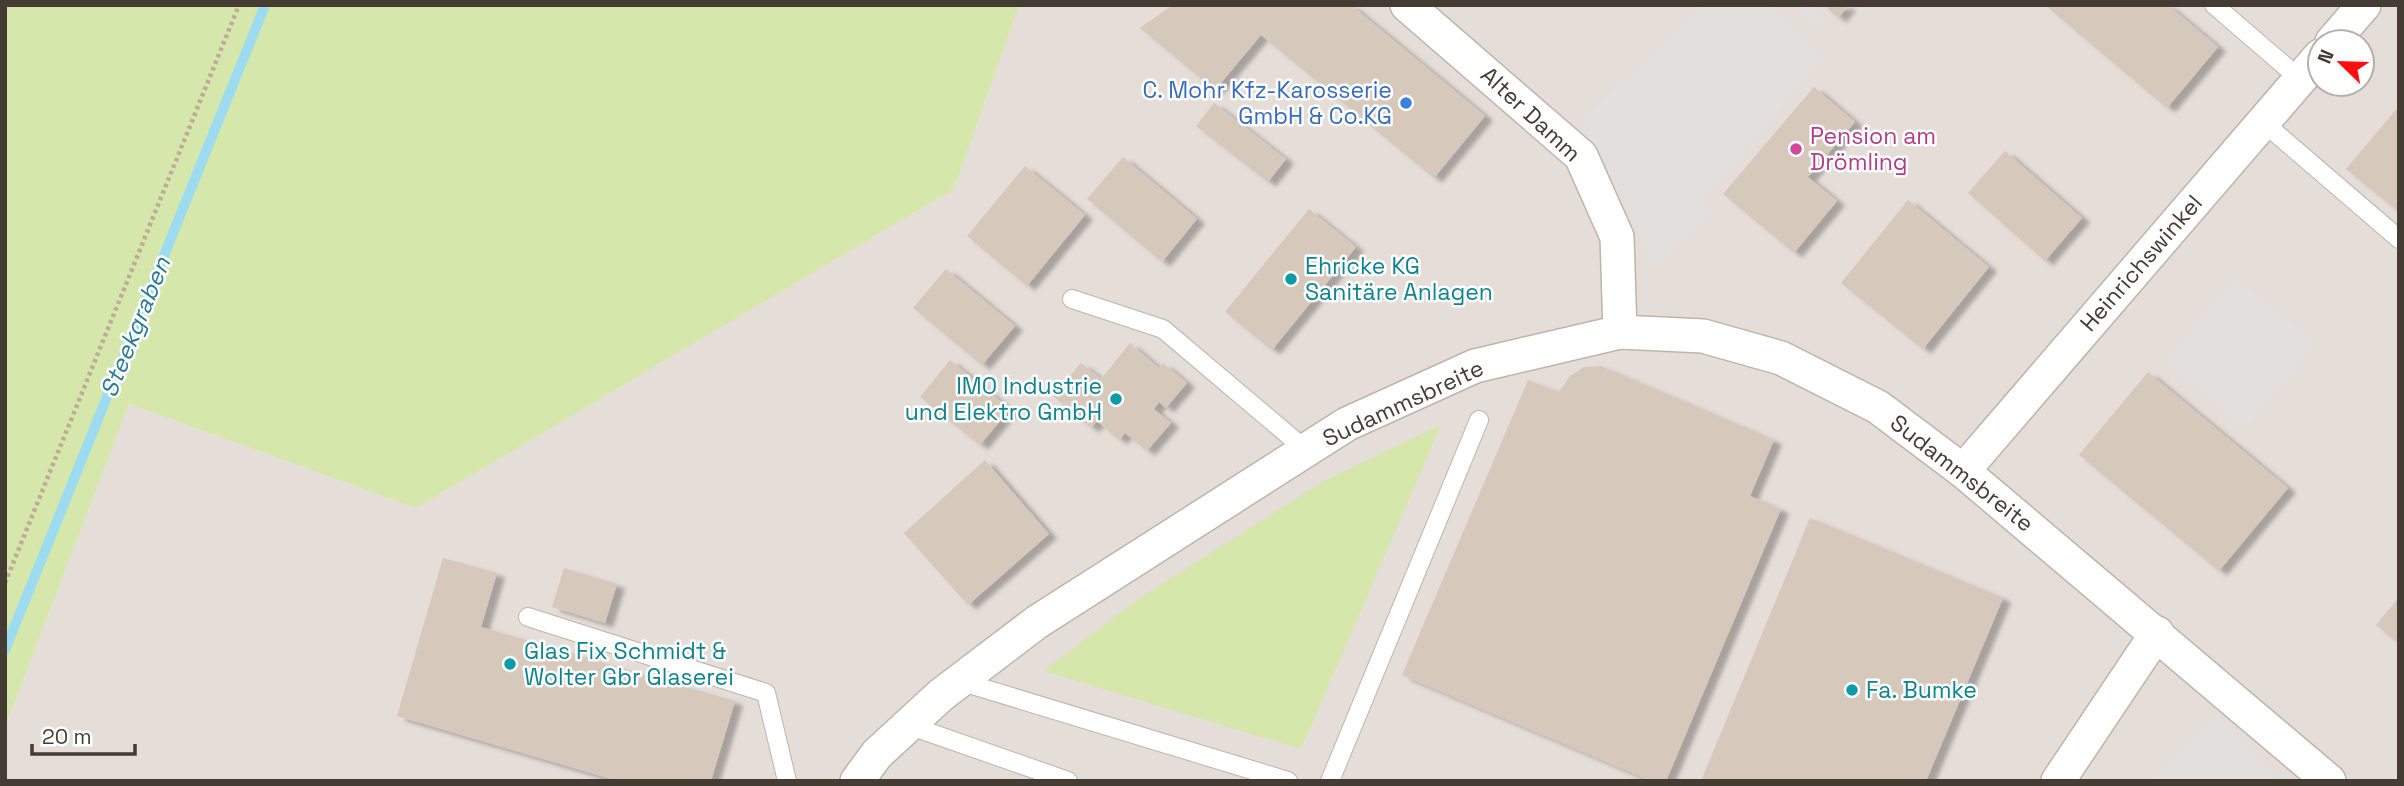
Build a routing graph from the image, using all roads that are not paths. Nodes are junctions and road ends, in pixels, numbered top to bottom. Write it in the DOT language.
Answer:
graph roads {
  1 [pos="1407,5"];
  2 [pos="2214,5"];
  3 [pos="2364,5"];
  4 [pos="2344,28"];
  5 [pos="2306,65"];
  6 [pos="2306,73"];
  7 [pos="2263,122"];
  8 [pos="2399,239"];
  9 [pos="1072,299"];
  10 [pos="1620,332"];
  11 [pos="1479,420"];
  12 [pos="1306,450"];
  13 [pos="1962,471"];
  14 [pos="528,617"];
  15 [pos="2157,633"];
  16 [pos="959,681"];
  17 [pos="908,725"];
  18 [pos="786,781"];
  19 [pos="858,781"];
  20 [pos="1068,781"];
  21 [pos="1288,781"];
  22 [pos="1329,781"];
  23 [pos="2058,781"];
  24 [pos="2329,781"];
  1 -- 10 [label="street, Alter Damm"];
  2 -- 5 [label="lane"];
  3 -- 4 [label="street"];
  6 -- 7 [label="street, Heinrichswinkel"];
  7 -- 8 [label="lane"];
  7 -- 13 [label="street, Heinrichswinkel"];
  9 -- 12 [label="lane"];
  10 -- 12 [label="street, Sudammsbreite"];
  10 -- 13 [label="street, Sudammsbreite"];
  11 -- 22 [label="lane"];
  12 -- 16 [label="street, Sudammsbreite"];
  13 -- 15 [label="street, Sudammsbreite"];
  14 -- 18 [label="lane"];
  15 -- 23 [label="street"];
  15 -- 24 [label="street, Sudammsbreite"];
  16 -- 17 [label="street, Sudammsbreite"];
  16 -- 21 [label="lane"];
  17 -- 19 [label="street, Sudammsbreite"];
  17 -- 20 [label="lane"];
}
